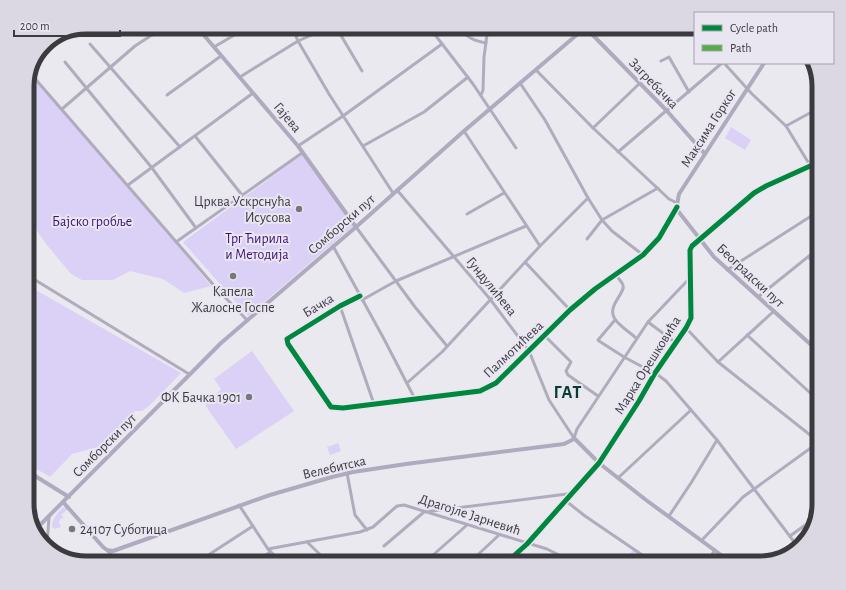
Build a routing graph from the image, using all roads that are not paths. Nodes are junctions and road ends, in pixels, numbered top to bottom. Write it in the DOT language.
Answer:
graph roads {
  1 [pos="203,34"];
  2 [pos="236,34"];
  3 [pos="295,34"];
  4 [pos="314,34"];
  5 [pos="340,34"];
  6 [pos="434,34"];
  7 [pos="464,34"];
  8 [pos="487,34"];
  9 [pos="577,34"];
  10 [pos="592,34"];
  11 [pos="152,35"];
  12 [pos="298,41"];
  13 [pos="486,43"];
  14 [pos="90,44"];
  15 [pos="442,44"];
  16 [pos="214,47"];
  17 [pos="221,56"];
  18 [pos="661,61"];
  19 [pos="65,62"];
  20 [pos="722,64"];
  21 [pos="724,64"];
  22 [pos="763,64"];
  23 [pos="110,67"];
  24 [pos="536,70"];
  25 [pos="362,71"];
  26 [pos="240,77"];
  27 [pos="468,77"];
  28 [pos="35,78"];
  29 [pos="520,83"];
  30 [pos="640,84"];
  31 [pos="86,87"];
  32 [pos="747,88"];
  33 [pos="689,92"];
  34 [pos="253,93"];
  35 [pos="167,95"];
  36 [pos="481,95"];
  37 [pos="62,109"];
  38 [pos="491,109"];
  39 [pos="667,111"];
  40 [pos="812,112"];
  41 [pos="343,116"];
  42 [pos="786,126"];
  43 [pos="593,128"];
  44 [pos="464,131"];
  45 [pos="195,136"];
  46 [pos="298,146"];
  47 [pos="362,146"];
  48 [pos="180,147"];
  49 [pos="516,148"];
  50 [pos="302,152"];
  51 [pos="618,152"];
  52 [pos="705,154"];
  53 [pos="811,166"];
  54 [pos="152,168"];
  55 [pos="128,185"];
  56 [pos="658,188"];
  57 [pos="397,190"];
  58 [pos="393,193"];
  59 [pos="504,193"];
  60 [pos="242,195"];
  61 [pos="588,198"];
  62 [pos="677,205"];
  63 [pos="467,214"];
  64 [pos="812,216"];
  65 [pos="602,220"];
  66 [pos="526,226"];
  67 [pos="356,227"];
  68 [pos="196,228"];
  69 [pos="587,239"];
  70 [pos="699,239"];
  71 [pos="176,242"];
  72 [pos="333,246"];
  73 [pos="540,246"];
  74 [pos="812,254"];
  75 [pos="643,255"];
  76 [pos="454,256"];
  77 [pos="808,257"];
  78 [pos="812,261"];
  79 [pos="525,262"];
  80 [pos="727,270"];
  81 [pos="616,275"];
  82 [pos="34,279"];
  83 [pos="691,280"];
  84 [pos="396,281"];
  85 [pos="360,296"];
  86 [pos="758,297"];
  87 [pos="490,299"];
  88 [pos="362,300"];
  89 [pos="340,306"];
  90 [pos="570,310"];
  91 [pos="774,311"];
  92 [pos="247,320"];
  93 [pos="615,320"];
  94 [pos="648,322"];
  95 [pos="686,328"];
  96 [pos="747,335"];
  97 [pos="290,336"];
  98 [pos="545,336"];
  99 [pos="636,338"];
  100 [pos="676,343"];
  101 [pos="812,345"];
  102 [pos="447,346"];
  103 [pos="529,351"];
  104 [pos="624,357"];
  105 [pos="718,362"];
  106 [pos="654,373"];
  107 [pos="189,374"];
  108 [pos="407,383"];
  109 [pos="812,395"];
  110 [pos="598,396"];
  111 [pos="415,399"];
  112 [pos="374,404"];
  113 [pos="692,410"];
  114 [pos="812,436"];
  115 [pos="574,438"];
  116 [pos="717,440"];
  117 [pos="812,447"];
  118 [pos="599,463"];
  119 [pos="347,473"];
  120 [pos="34,475"];
  121 [pos="618,478"];
  122 [pos="754,489"];
  123 [pos="572,495"];
  124 [pos="69,497"];
  125 [pos="63,502"];
  126 [pos="566,502"];
  127 [pos="239,505"];
  128 [pos="440,510"];
  129 [pos="424,512"];
  130 [pos="439,516"];
  131 [pos="669,516"];
  132 [pos="49,517"];
  133 [pos="808,523"];
  134 [pos="467,525"];
  135 [pos="39,526"];
  136 [pos="253,526"];
  137 [pos="367,530"];
  138 [pos="499,535"];
  139 [pos="790,536"];
  140 [pos="48,539"];
  141 [pos="702,540"];
  142 [pos="307,542"];
  143 [pos="795,542"];
  144 [pos="527,544"];
  145 [pos="384,546"];
  146 [pos="107,550"];
  147 [pos="715,550"];
  148 [pos="113,551"];
  149 [pos="269,551"];
  150 [pos="112,556"];
  151 [pos="207,556"];
  152 [pos="263,556"];
  153 [pos="274,556"];
  154 [pos="322,556"];
  155 [pos="432,556"];
  156 [pos="476,556"];
  157 [pos="514,556"];
  158 [pos="561,556"];
  159 [pos="644,556"];
  160 [pos="711,556"];
  161 [pos="723,556"];
  1 -- 16 [label="main road, Гајева"];
  2 -- 16 [label="street"];
  3 -- 12 [label="street"];
  4 -- 12 [label="street"];
  5 -- 25 [label="street"];
  6 -- 15 [label="street"];
  7 -- 13 [label="street"];
  8 -- 13 [label="street"];
  9 -- 24 [label="main road, Сомборски пут"];
  10 -- 30 [label="main road, Загребачка"];
  11 -- 23 [label="street"];
  12 -- 26 [label="street"];
  12 -- 41 [label="street"];
  13 -- 36 [label="street"];
  14 -- 23 [label="street"];
  15 -- 27 [label="street"];
  15 -- 41 [label="street"];
  16 -- 17 [label="main road, Гајева"];
  17 -- 26 [label="main road, Гајева"];
  17 -- 35 [label="street"];
  18 -- 33 [label="street"];
  19 -- 31 [label="street"];
  20 -- 33 [label="street"];
  21 -- 32 [label="street"];
  22 -- 32 [label="main road, Максима Горког"];
  23 -- 31 [label="street"];
  23 -- 48 [label="street"];
  24 -- 29 [label="main road, Сомборски пут"];
  24 -- 43 [label="street"];
  26 -- 34 [label="main road, Гајева"];
  27 -- 36 [label="street"];
  27 -- 47 [label="street"];
  28 -- 37 [label="street"];
  29 -- 38 [label="main road, Сомборски пут"];
  29 -- 61 [label="street"];
  30 -- 39 [label="main road, Загребачка"];
  30 -- 43 [label="street"];
  31 -- 37 [label="street"];
  31 -- 54 [label="street"];
  32 -- 42 [label="street"];
  32 -- 52 [label="main road, Максима Горког"];
  33 -- 39 [label="street"];
  34 -- 45 [label="street"];
  34 -- 46 [label="main road, Гајева"];
  36 -- 38 [label="street"];
  37 -- 55 [label="street"];
  38 -- 44 [label="main road, Сомборски пут"];
  38 -- 49 [label="street"];
  39 -- 51 [label="street"];
  39 -- 52 [label="main road, Загребачка"];
  40 -- 42 [label="street"];
  41 -- 46 [label="street"];
  41 -- 47 [label="street"];
  42 -- 53 [label="street"];
  43 -- 51 [label="street"];
  44 -- 57 [label="main road, Сомборски пут"];
  44 -- 59 [label="street"];
  45 -- 48 [label="street"];
  45 -- 60 [label="street"];
  46 -- 50 [label="main road, Гајева"];
  47 -- 58 [label="street"];
  48 -- 54 [label="street"];
  50 -- 60 [label="street"];
  50 -- 67 [label="main road, Гајева"];
  51 -- 56 [label="street"];
  52 -- 62 [label="main road, Максима Горког"];
  53 -- 70 [label="street, Марка Орешковића"];
  54 -- 55 [label="street"];
  54 -- 68 [label="street"];
  55 -- 71 [label="street"];
  56 -- 62 [label="street"];
  56 -- 65 [label="street"];
  57 -- 58 [label="main road, Сомборски пут"];
  57 -- 76 [label="street, Гундулићева"];
  58 -- 67 [label="main road, Сомборски пут"];
  59 -- 63 [label="street"];
  59 -- 66 [label="street"];
  60 -- 68 [label="street"];
  61 -- 65 [label="street"];
  61 -- 73 [label="street"];
  62 -- 70 [label="main road, Београдски пут"];
  62 -- 75 [label="street, Палмотићева"];
  64 -- 80 [label="street"];
  65 -- 69 [label="street"];
  65 -- 75 [label="street"];
  66 -- 73 [label="street"];
  66 -- 76 [label="street"];
  67 -- 72 [label="main road, Сомборски пут"];
  67 -- 84 [label="street"];
  68 -- 71 [label="street"];
  70 -- 80 [label="main road, Београдски пут"];
  70 -- 83 [label="street, Марка Орешковића"];
  71 -- 92 [label="street"];
  72 -- 85 [label="street"];
  72 -- 92 [label="main road, Сомборски пут"];
  73 -- 79 [label="street"];
  74 -- 77 [label="street"];
  75 -- 81 [label="street, Палмотићева"];
  76 -- 84 [label="street"];
  76 -- 87 [label="street, Гундулићева"];
  77 -- 78 [label="street"];
  77 -- 86 [label="street"];
  79 -- 87 [label="street"];
  79 -- 90 [label="street"];
  80 -- 86 [label="main road, Београдски пут"];
  81 -- 90 [label="street, Палмотићева"];
  81 -- 93 [label="street"];
  82 -- 107 [label="street"];
  83 -- 94 [label="street"];
  83 -- 95 [label="street, Марка Орешковића"];
  84 -- 88 [label="street"];
  84 -- 102 [label="street"];
  85 -- 88 [label="street"];
  85 -- 89 [label="street, Бачка"];
  86 -- 91 [label="main road, Београдски пут"];
  87 -- 102 [label="street"];
  87 -- 103 [label="street, Гундулићева"];
  88 -- 108 [label="street"];
  89 -- 97 [label="street, Бачка"];
  89 -- 112 [label="street"];
  90 -- 98 [label="street, Палмотићева"];
  91 -- 96 [label="street"];
  91 -- 101 [label="main road, Београдски пут"];
  92 -- 107 [label="main road, Сомборски пут"];
  93 -- 99 [label="street"];
  93 -- 104 [label="street"];
  94 -- 99 [label="street"];
  94 -- 100 [label="street"];
  95 -- 100 [label="street, Марка Орешковића"];
  95 -- 105 [label="street"];
  96 -- 105 [label="street"];
  96 -- 109 [label="street"];
  97 -- 112 [label="street, Палмотићева"];
  98 -- 103 [label="street, Палмотићева"];
  98 -- 110 [label="street"];
  99 -- 104 [label="street"];
  100 -- 106 [label="street, Марка Орешковића"];
  102 -- 108 [label="street"];
  103 -- 111 [label="street, Палмотићева"];
  103 -- 115 [label="street, Гундулићева"];
  104 -- 106 [label="street"];
  104 -- 110 [label="street"];
  105 -- 114 [label="street"];
  106 -- 113 [label="street"];
  106 -- 118 [label="street, Марка Орешковића"];
  107 -- 124 [label="main road, Сомборски пут"];
  108 -- 111 [label="street"];
  110 -- 115 [label="street"];
  111 -- 112 [label="street, Палмотићева"];
  113 -- 116 [label="street"];
  113 -- 121 [label="street"];
  115 -- 118 [label="main road, Гундулићева"];
  115 -- 119 [label="main road, Велебитска"];
  116 -- 122 [label="street"];
  116 -- 131 [label="street"];
  117 -- 122 [label="street"];
  118 -- 121 [label="main road, Гундулићева"];
  118 -- 123 [label="street, Марка Орешковића"];
  119 -- 127 [label="main road, Велебитска"];
  119 -- 137 [label="street"];
  120 -- 124 [label="main road"];
  121 -- 131 [label="main road, Гундулићева"];
  122 -- 139 [label="street"];
  122 -- 141 [label="street"];
  123 -- 126 [label="street, Марка Орешковића"];
  123 -- 128 [label="street"];
  124 -- 125 [label="main road, Сомборски пут"];
  125 -- 132 [label="main road, Сомборски пут"];
  125 -- 146 [label="main road"];
  126 -- 144 [label="street, Марка Орешковића"];
  126 -- 159 [label="street"];
  127 -- 136 [label="street"];
  127 -- 148 [label="main road, Велебитска"];
  128 -- 129 [label="street"];
  128 -- 130 [label="street"];
  129 -- 130 [label="street, Драгојле Јарневић"];
  129 -- 137 [label="street, Драгојле Јарневић"];
  129 -- 145 [label="street"];
  130 -- 134 [label="street, Драгојле Јарневић"];
  131 -- 141 [label="main road, Гундулићева"];
  132 -- 135 [label="main road, Сомборски пут"];
  132 -- 140 [label="street"];
  133 -- 139 [label="street"];
  134 -- 138 [label="street, Драгојле Јарневић"];
  134 -- 155 [label="street"];
  136 -- 149 [label="street"];
  136 -- 151 [label="street"];
  137 -- 142 [label="street, Драгојле Јарневић"];
  138 -- 144 [label="street, Драгојле Јарневић"];
  138 -- 156 [label="street"];
  139 -- 143 [label="street"];
  141 -- 147 [label="main road, Гундулићева"];
  142 -- 149 [label="street, Драгојле Јарневић"];
  142 -- 154 [label="street"];
  144 -- 157 [label="street, Марка Орешковића"];
  144 -- 158 [label="street, Драгојле Јарневић"];
  146 -- 148 [label="main road, Велебитска"];
  146 -- 150 [label="street"];
  147 -- 160 [label="street"];
  147 -- 161 [label="main road, Гундулићева"];
  148 -- 150 [label="street"];
  149 -- 152 [label="street"];
  149 -- 153 [label="street"];
}
